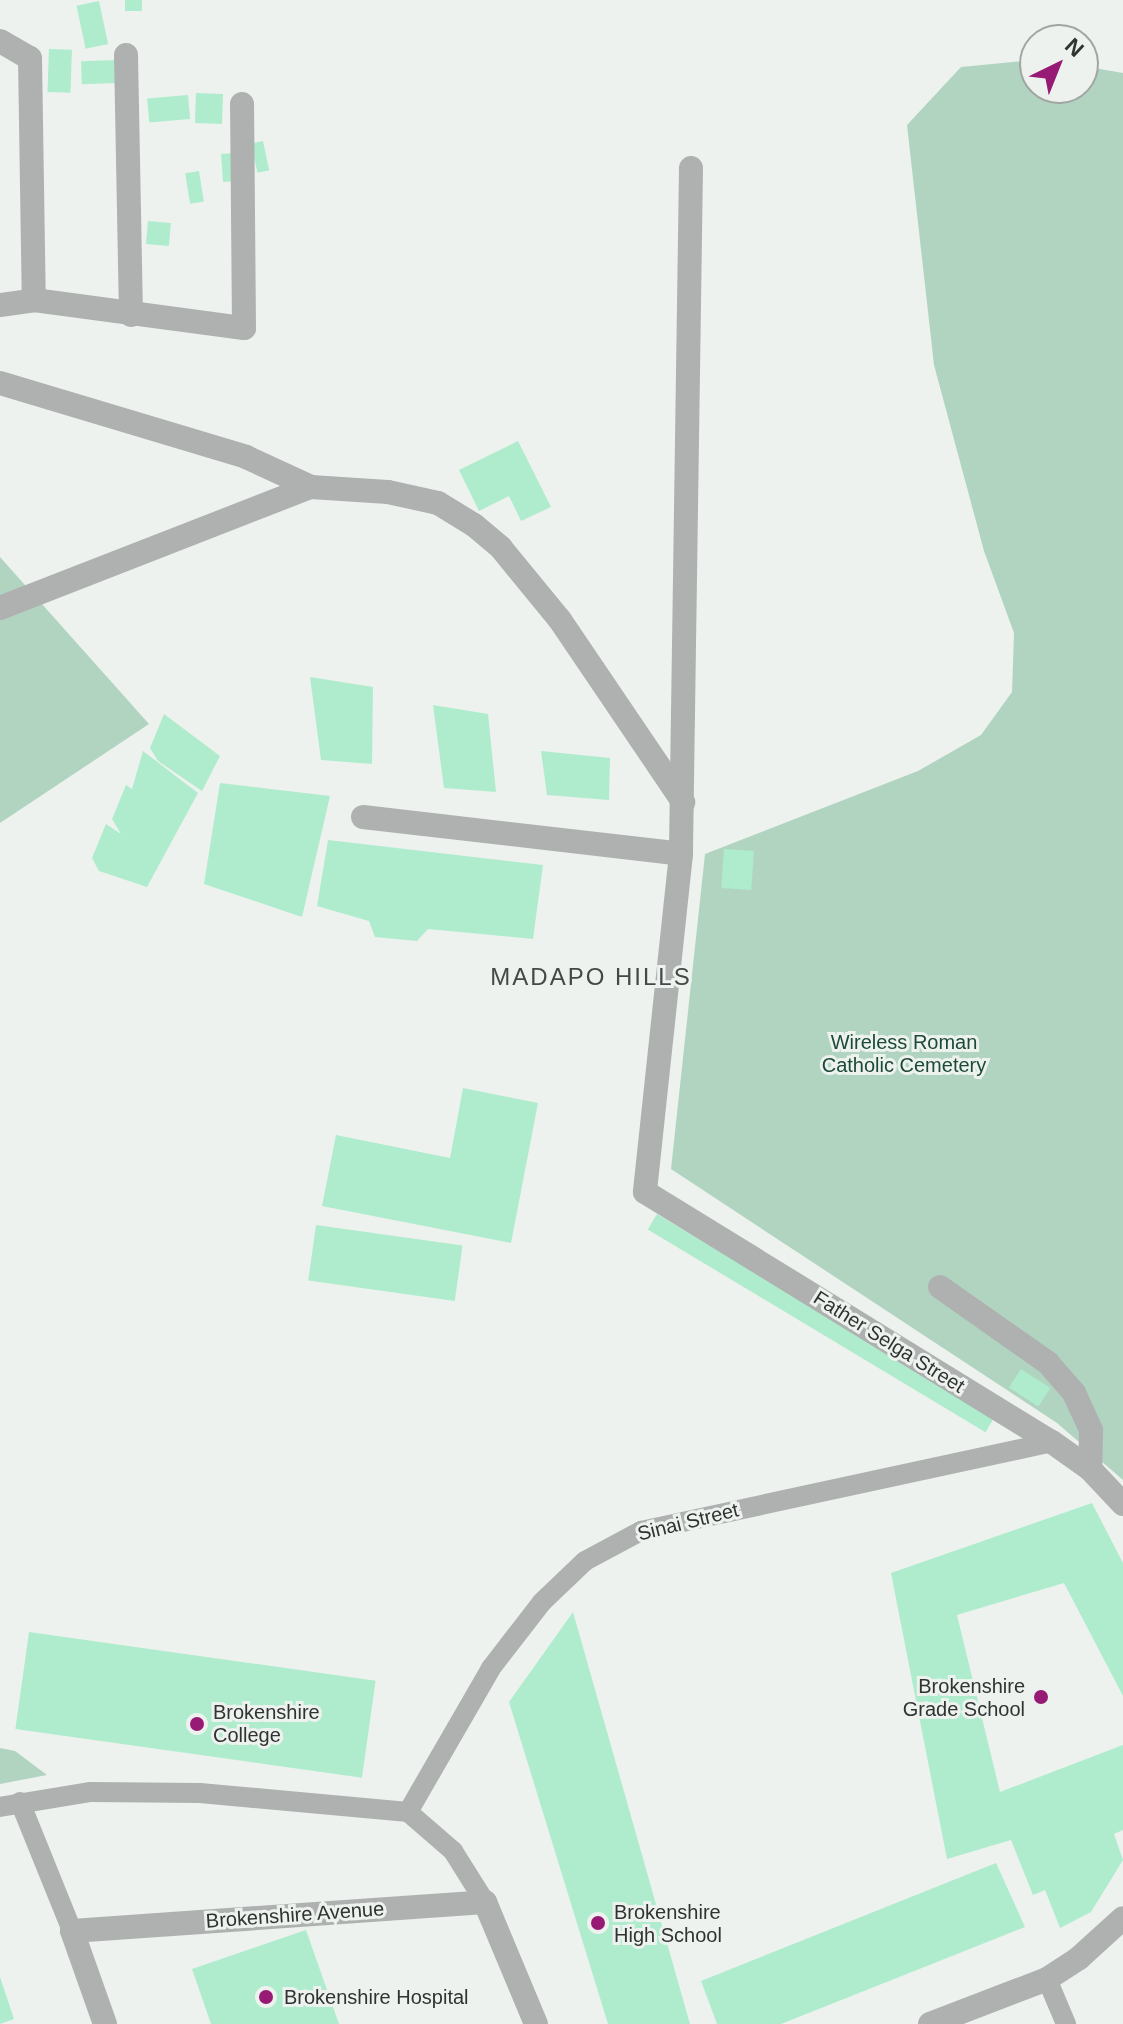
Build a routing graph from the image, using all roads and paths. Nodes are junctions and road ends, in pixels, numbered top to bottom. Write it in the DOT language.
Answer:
graph roads {
  1 [pos="0,41"];
  2 [pos="126,55"];
  3 [pos="242,104"];
  4 [pos="691,168"];
  5 [pos="34,300"];
  6 [pos="0,305"];
  7 [pos="131,315"];
  8 [pos="0,383"];
  9 [pos="311,487"];
  10 [pos="0,608"];
  11 [pos="683,802"];
  12 [pos="363,817"];
  13 [pos="681,854"];
  14 [pos="940,1287"];
  15 [pos="1052,1442"];
  16 [pos="1090,1469"];
  17 [pos="1123,1504"];
  18 [pos="10,1805"];
  19 [pos="408,1812"];
  20 [pos="485,1902"];
  21 [pos="1123,1918"];
  22 [pos="72,1931"];
  23 [pos="1047,1979"];
  24 [pos="105,2024"];
  25 [pos="536,2024"];
  26 [pos="930,2024"];
  27 [pos="1066,2024"];
  1 -- 5 [label="street"];
  2 -- 7 [label="street"];
  3 -- 7 [label="street"];
  4 -- 11 [label="street"];
  5 -- 6 [label="street"];
  5 -- 7 [label="street"];
  8 -- 9 [label="street"];
  9 -- 10 [label="street"];
  9 -- 11 [label="street"];
  11 -- 13 [label="street"];
  12 -- 13 [label="street"];
  13 -- 15 [label="street, Father Selga Street"];
  14 -- 16 [label="street"];
  15 -- 16 [label="street, Father Selga Street"];
  15 -- 19 [label="lane, Sinai Street"];
  16 -- 17 [label="street, Father Selga Street"];
  18 -- 19 [label="lane"];
  18 -- 22 [label="lane"];
  19 -- 20 [label="lane"];
  20 -- 22 [label="street, Brokenshire Avenue"];
  20 -- 25 [label="street"];
  21 -- 23 [label="street"];
  22 -- 24 [label="street"];
  23 -- 26 [label="street"];
  23 -- 27 [label="lane"];
}
